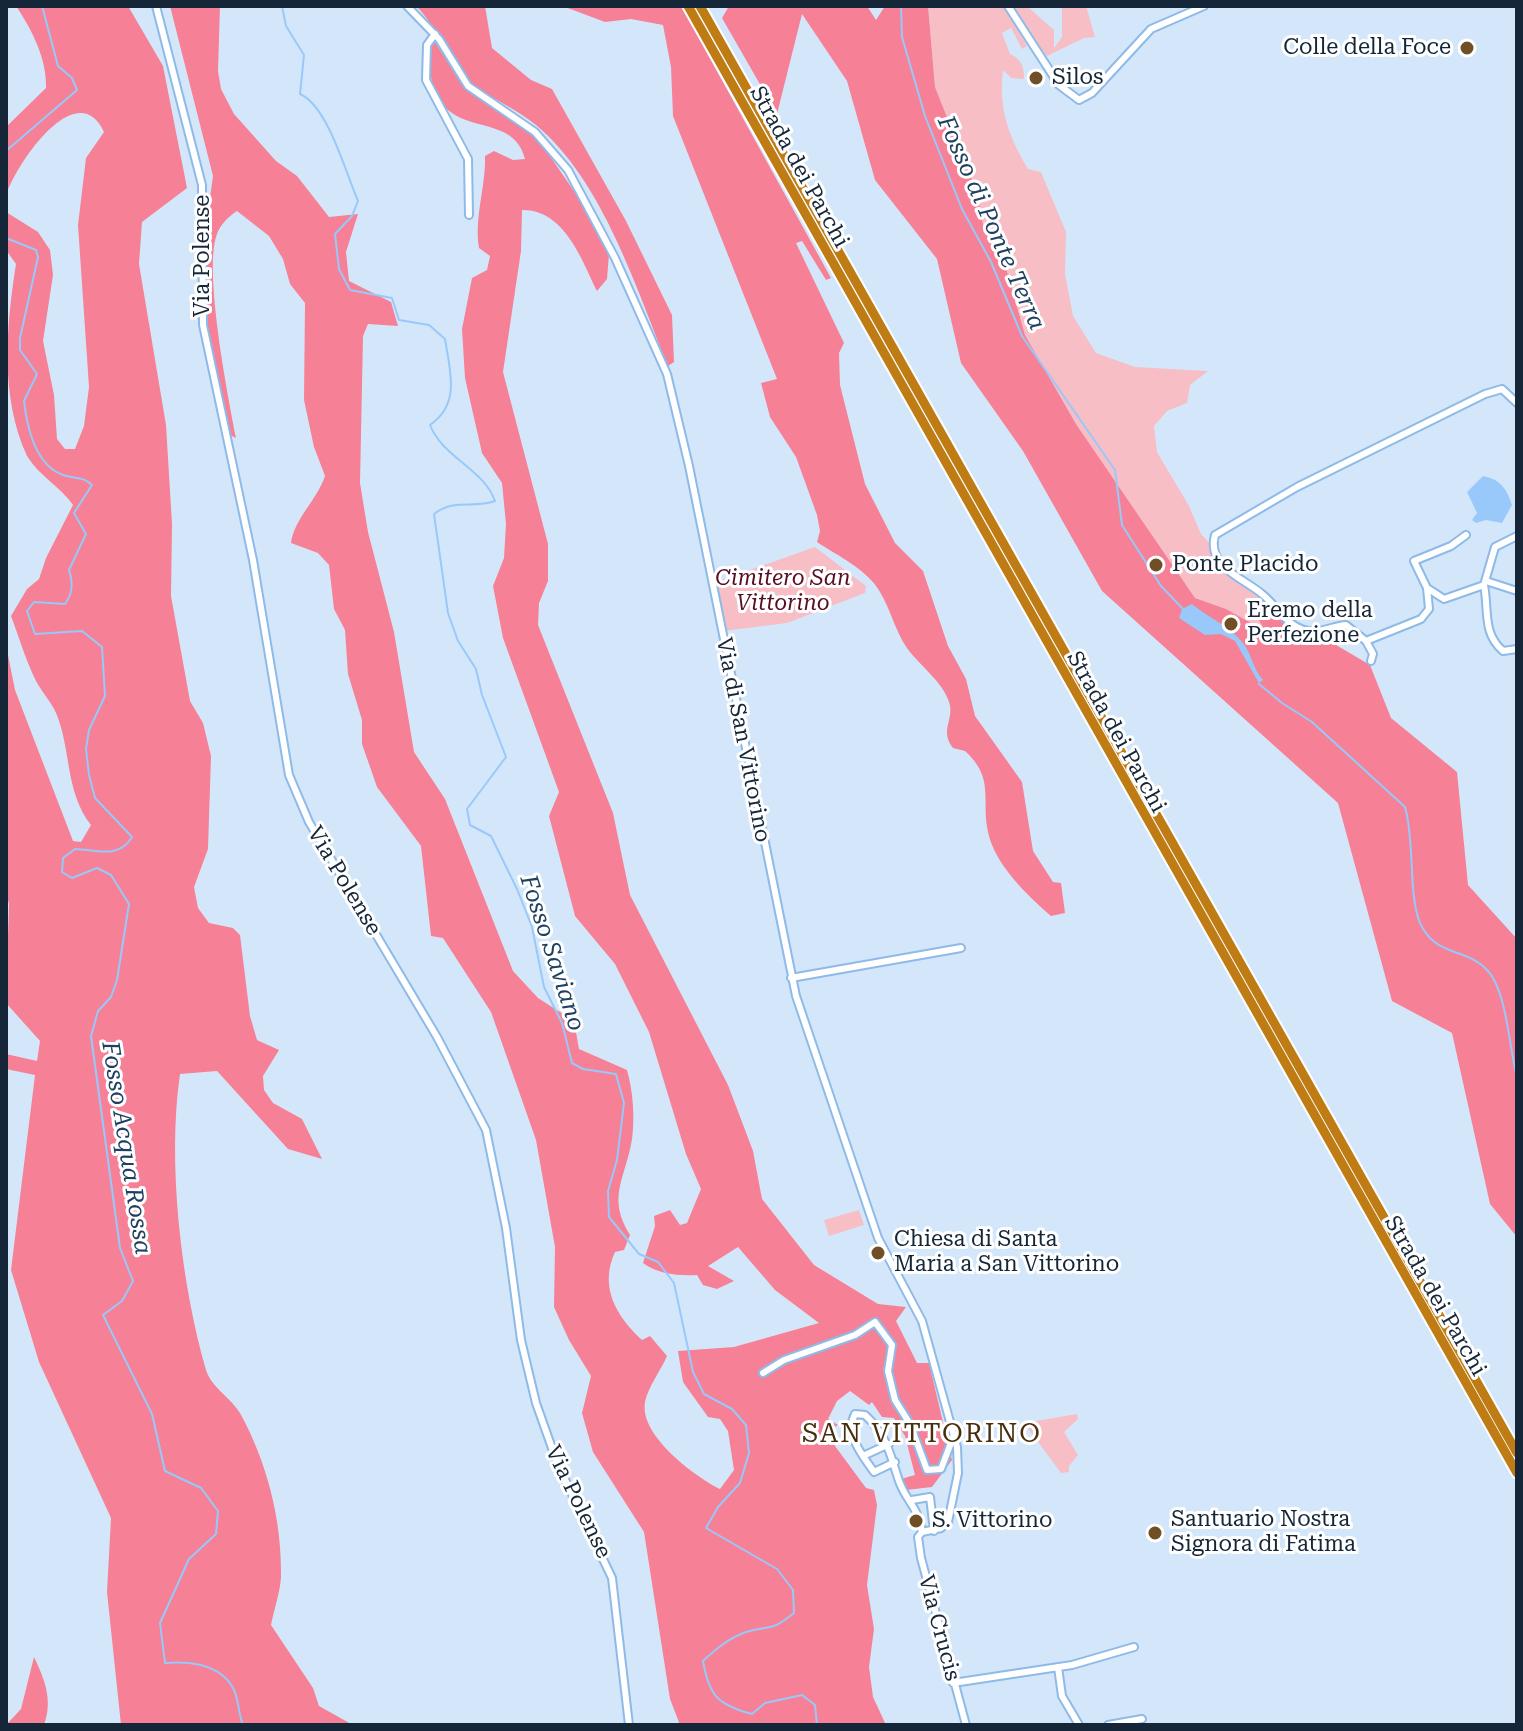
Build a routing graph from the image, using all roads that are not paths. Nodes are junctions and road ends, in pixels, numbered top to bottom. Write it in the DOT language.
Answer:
graph roads {
  1 [pos="156,6"];
  2 [pos="407,6"];
  3 [pos="688,6"];
  4 [pos="700,6"];
  5 [pos="1008,6"];
  6 [pos="1204,6"];
  7 [pos="435,34"];
  8 [pos="469,215"];
  9 [pos="1517,403"];
  10 [pos="1466,535"];
  11 [pos="1517,536"];
  12 [pos="1485,583"];
  13 [pos="1427,588"];
  14 [pos="1517,591"];
  15 [pos="1366,641"];
  16 [pos="1517,649"];
  17 [pos="1371,661"];
  18 [pos="961,948"];
  19 [pos="791,978"];
  20 [pos="763,1373"];
  21 [pos="954,1435"];
  22 [pos="889,1444"];
  23 [pos="1517,1453"];
  24 [pos="863,1456"];
  25 [pos="895,1462"];
  26 [pos="1517,1473"];
  27 [pos="912,1500"];
  28 [pos="934,1531"];
  29 [pos="922,1532"];
  30 [pos="1134,1647"];
  31 [pos="1058,1667"];
  32 [pos="953,1683"];
  33 [pos="1142,1719"];
  34 [pos="629,1725"];
  35 [pos="966,1725"];
  36 [pos="1079,1725"];
  37 [pos="1108,1725"];
  1 -- 34 [label="street, Via Polense"];
  2 -- 7 [label="street, Via di San Vittorino"];
  3 -- 26 [label="highway, Strada dei Parchi"];
  4 -- 23 [label="highway, Strada dei Parchi"];
  5 -- 6 [label="street"];
  7 -- 8 [label="street"];
  7 -- 19 [label="street, Via di San Vittorino"];
  9 -- 15 [label="street"];
  10 -- 13 [label="street"];
  11 -- 12 [label="street"];
  12 -- 13 [label="street"];
  12 -- 14 [label="street"];
  12 -- 16 [label="street"];
  13 -- 15 [label="street"];
  15 -- 17 [label="street"];
  18 -- 19 [label="street"];
  19 -- 21 [label="street, Via di San Vittorino"];
  20 -- 21 [label="street"];
  21 -- 28 [label="street, Via di San Vittorino"];
  22 -- 24 [label="street"];
  22 -- 24 [label="street"];
  22 -- 25 [label="street"];
  24 -- 25 [label="street"];
  25 -- 27 [label="street"];
  27 -- 28 [label="street"];
  27 -- 29 [label="street"];
  28 -- 29 [label="street"];
  29 -- 32 [label="street, Via Crucis"];
  30 -- 31 [label="street"];
  31 -- 32 [label="street"];
  31 -- 36 [label="street"];
  32 -- 35 [label="street, Via Crucis"];
  33 -- 37 [label="street"];
}
